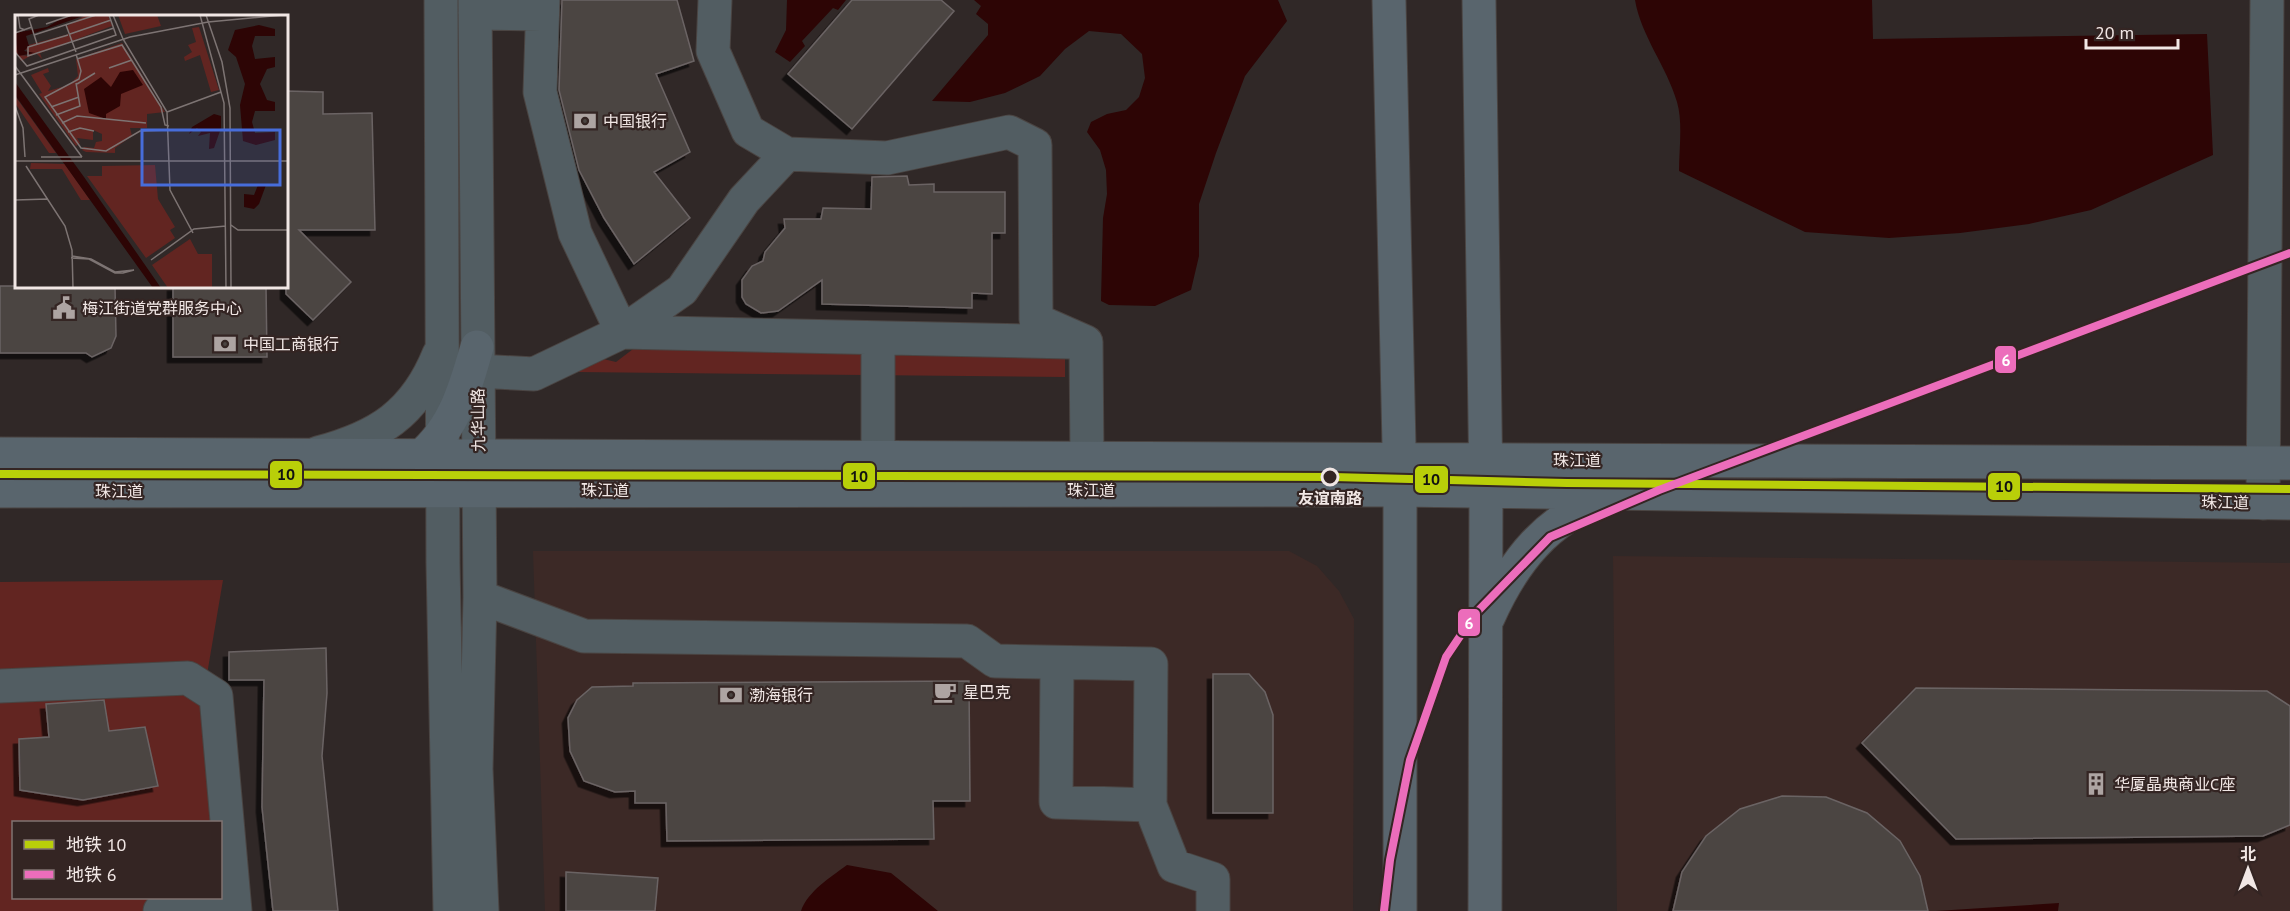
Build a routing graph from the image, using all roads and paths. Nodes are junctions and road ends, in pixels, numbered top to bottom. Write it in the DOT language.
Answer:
graph roads {
  1 [pos="441,0"];
  2 [pos="715,0"];
  3 [pos="1389,0"];
  4 [pos="1479,0"];
  5 [pos="2267,0"];
  6 [pos="475,7"];
  7 [pos="543,7"];
  8 [pos="2277,149"];
  9 [pos="787,154"];
  10 [pos="622,332"];
  11 [pos="878,338"];
  12 [pos="1086,342"];
  13 [pos="441,347"];
  14 [pos="477,359"];
  15 [pos="436,449"];
  16 [pos="0,454"];
  17 [pos="479,455"];
  18 [pos="310,456"];
  19 [pos="878,457"];
  20 [pos="1087,458"];
  21 [pos="2277,463"];
  22 [pos="1399,475"];
  23 [pos="1486,476"];
  24 [pos="479,490"];
  25 [pos="0,491"];
  26 [pos="443,491"];
  27 [pos="318,492"];
  28 [pos="1613,494"];
  29 [pos="2277,503"];
  30 [pos="480,597"];
  31 [pos="1485,625"];
  32 [pos="1057,663"];
  33 [pos="0,686"];
  34 [pos="1150,805"];
  35 [pos="235,907"];
  36 [pos="160,911"];
  37 [pos="450,911"];
  38 [pos="482,911"];
  39 [pos="1213,911"];
  40 [pos="1400,911"];
  41 [pos="1485,911"];
  1 -- 13 [label="street"];
  2 -- 9 [label="street"];
  3 -- 22 [label="main road"];
  4 -- 23 [label="main road"];
  5 -- 8 [label="street"];
  6 -- 7 [label="street"];
  6 -- 14 [label="street, 九华山路"];
  7 -- 10 [label="street"];
  8 -- 21 [label="street"];
  9 -- 10 [label="street"];
  9 -- 12 [label="street"];
  10 -- 11 [label="street"];
  10 -- 14 [label="street"];
  11 -- 12 [label="street"];
  11 -- 19 [label="street"];
  12 -- 20 [label="street"];
  13 -- 15 [label="street"];
  13 -- 18 [label="street"];
  14 -- 15 [label="main road"];
  14 -- 17 [label="street, 九华山路"];
  15 -- 17 [label="main road, 珠江道"];
  15 -- 18 [label="main road, 珠江道"];
  15 -- 26 [label="street"];
  15 -- 27 [label="main road"];
  16 -- 18 [label="main road, 珠江道"];
  17 -- 19 [label="main road, 珠江道"];
  17 -- 24 [label="street, 九华山路"];
  19 -- 20 [label="main road, 珠江道"];
  20 -- 22 [label="main road, 珠江道"];
  21 -- 23 [label="main road, 珠江道"];
  21 -- 29 [label="street"];
  22 -- 23 [label="main road, 珠江道"];
  22 -- 24 [label="main road, 珠江道"];
  22 -- 40 [label="main road"];
  23 -- 28 [label="main road, 珠江道"];
  23 -- 31 [label="main road"];
  24 -- 26 [label="main road, 珠江道"];
  24 -- 30 [label="street, 九华山路"];
  25 -- 27 [label="main road, 珠江道"];
  26 -- 27 [label="main road, 珠江道"];
  26 -- 37 [label="street"];
  28 -- 29 [label="main road, 珠江道"];
  28 -- 31 [label="main road"];
  30 -- 32 [label="street"];
  30 -- 38 [label="street, 九华山路"];
  31 -- 41 [label="main road"];
  32 -- 34 [label="street"];
  32 -- 34 [label="street"];
  33 -- 35 [label="street"];
  34 -- 39 [label="street"];
  35 -- 36 [label="street"];
}
